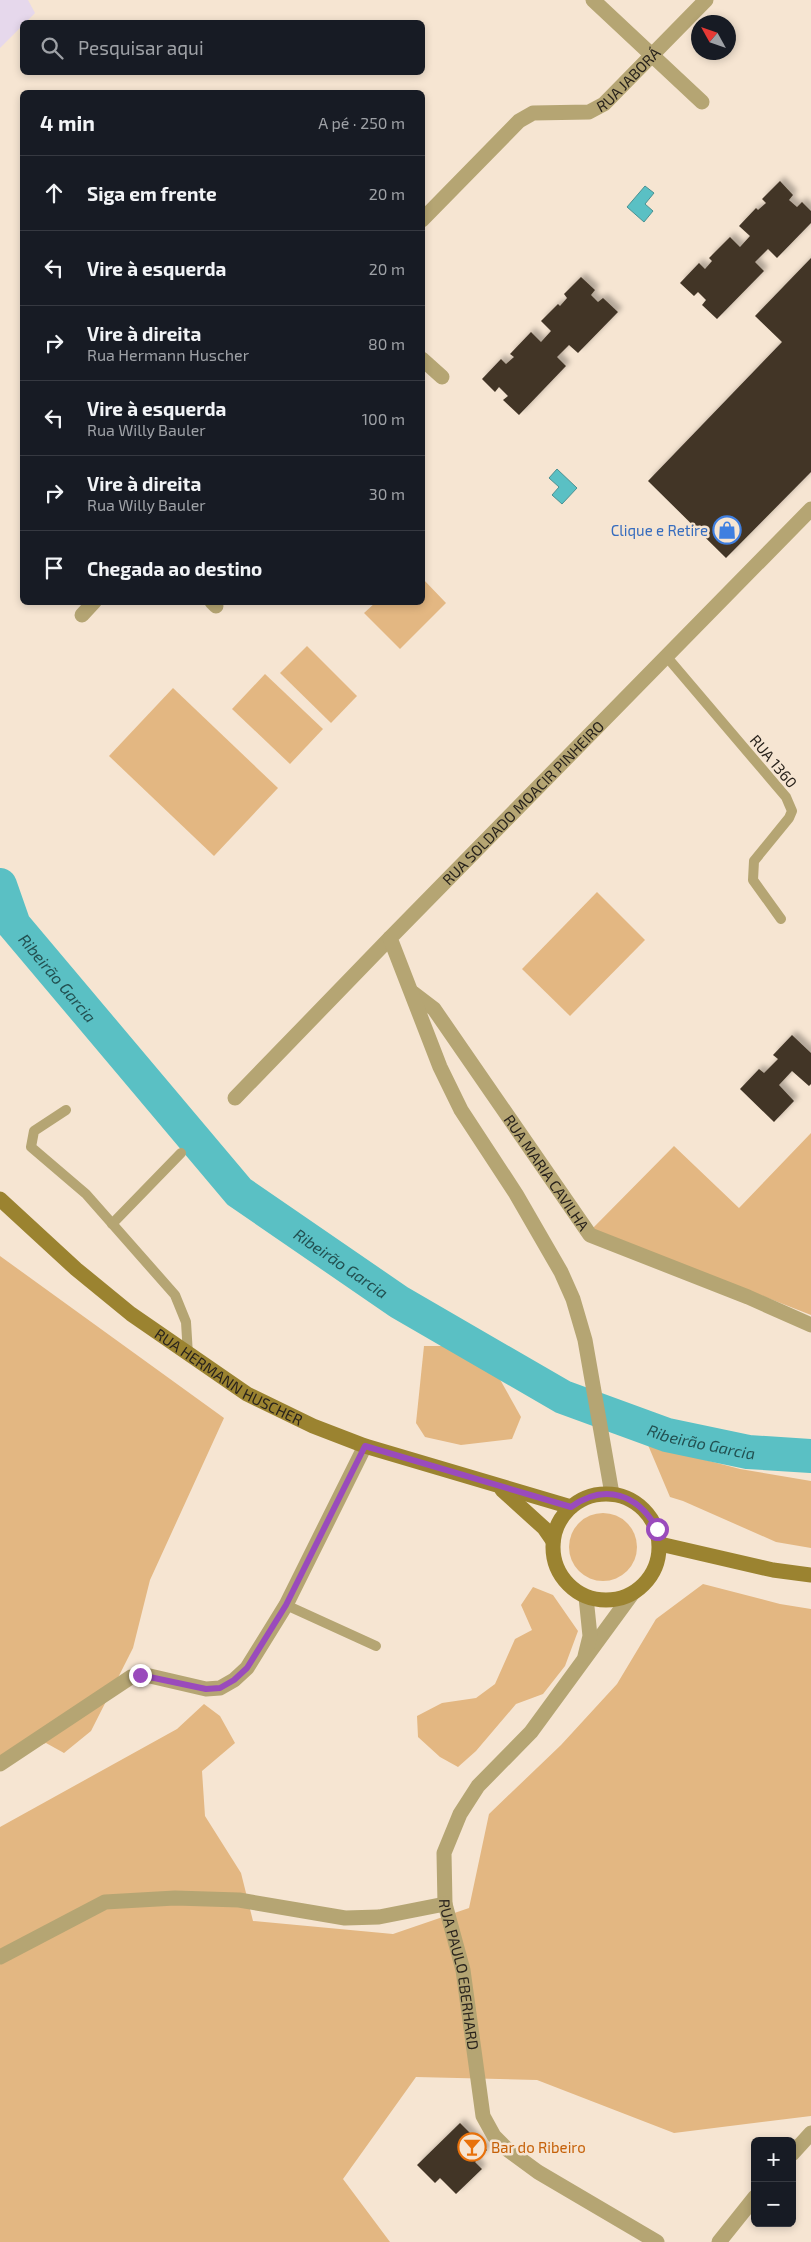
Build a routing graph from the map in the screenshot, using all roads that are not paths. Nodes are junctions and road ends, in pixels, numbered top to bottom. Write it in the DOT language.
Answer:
graph roads {
  1 [pos="706,0"];
  2 [pos="599,2"];
  3 [pos="652,55"];
  4 [pos="702,102"];
  5 [pos="425,217"];
  6 [pos="425,362"];
  7 [pos="442,377"];
  8 [pos="811,509"];
  9 [pos="91,605"];
  10 [pos="82,615"];
  11 [pos="666,656"];
  12 [pos="781,920"];
  13 [pos="390,938"];
  14 [pos="413,993"];
  15 [pos="235,1098"];
  16 [pos="66,1110"];
  17 [pos="181,1153"];
  18 [pos="0,1199"];
  19 [pos="112,1224"];
  20 [pos="811,1325"];
  21 [pos="188,1355"];
  22 [pos="365,1446"];
  23 [pos="497,1485"];
  24 [pos="612,1494"];
  25 [pos="571,1507"];
  26 [pos="553,1541"];
  27 [pos="660,1544"];
  28 [pos="811,1575"];
  29 [pos="632,1594"];
  30 [pos="586,1597"];
  31 [pos="286,1605"];
  32 [pos="376,1646"];
  33 [pos="583,1662"];
  34 [pos="0,1764"];
  35 [pos="445,1904"];
  36 [pos="0,1957"];
  37 [pos="811,2134"];
  38 [pos="796,2150"];
  39 [pos="751,2203"];
  40 [pos="657,2242"];
  41 [pos="719,2242"];
  1 -- 3 [label="street, RUA JABORÁ"];
  2 -- 3 [label="street"];
  3 -- 4 [label="street"];
  3 -- 5 [label="street, RUA JABORÁ"];
  6 -- 7 [label="street"];
  8 -- 11 [label="street, RUA SOLDADO MOACIR PINHEIRO"];
  9 -- 10 [label="street"];
  11 -- 12 [label="lane, RUA 1360"];
  11 -- 13 [label="street, RUA SOLDADO MOACIR PINHEIRO"];
  13 -- 14 [label="street"];
  13 -- 15 [label="street, RUA SOLDADO MOACIR PINHEIRO"];
  14 -- 20 [label="street, RUA MARIA CAVILHA"];
  14 -- 24 [label="street"];
  16 -- 19 [label="lane"];
  17 -- 19 [label="lane"];
  18 -- 21 [label="main road, RUA HERMANN HUSCHER"];
  19 -- 21 [label="lane"];
  21 -- 22 [label="main road, RUA HERMANN HUSCHER"];
  22 -- 23 [label="main road, RUA HERMANN HUSCHER"];
  22 -- 31 [label="street"];
  23 -- 25 [label="main road, RUA HERMANN HUSCHER"];
  23 -- 26 [label="main road, RUA HERMANN HUSCHER"];
  24 -- 25 [label="main road"];
  24 -- 27 [label="main road"];
  25 -- 26 [label="main road"];
  26 -- 30 [label="main road"];
  27 -- 28 [label="main road"];
  27 -- 29 [label="main road"];
  29 -- 30 [label="main road"];
  29 -- 33 [label="street, RUA PAULO EBERHARD"];
  30 -- 33 [label="street, RUA PAULO EBERHARD"];
  31 -- 32 [label="lane"];
  31 -- 34 [label="street"];
  33 -- 35 [label="street, RUA PAULO EBERHARD"];
  35 -- 36 [label="street"];
  35 -- 40 [label="street, RUA PAULO EBERHARD"];
  37 -- 38 [label="street"];
  39 -- 41 [label="street"];
}
